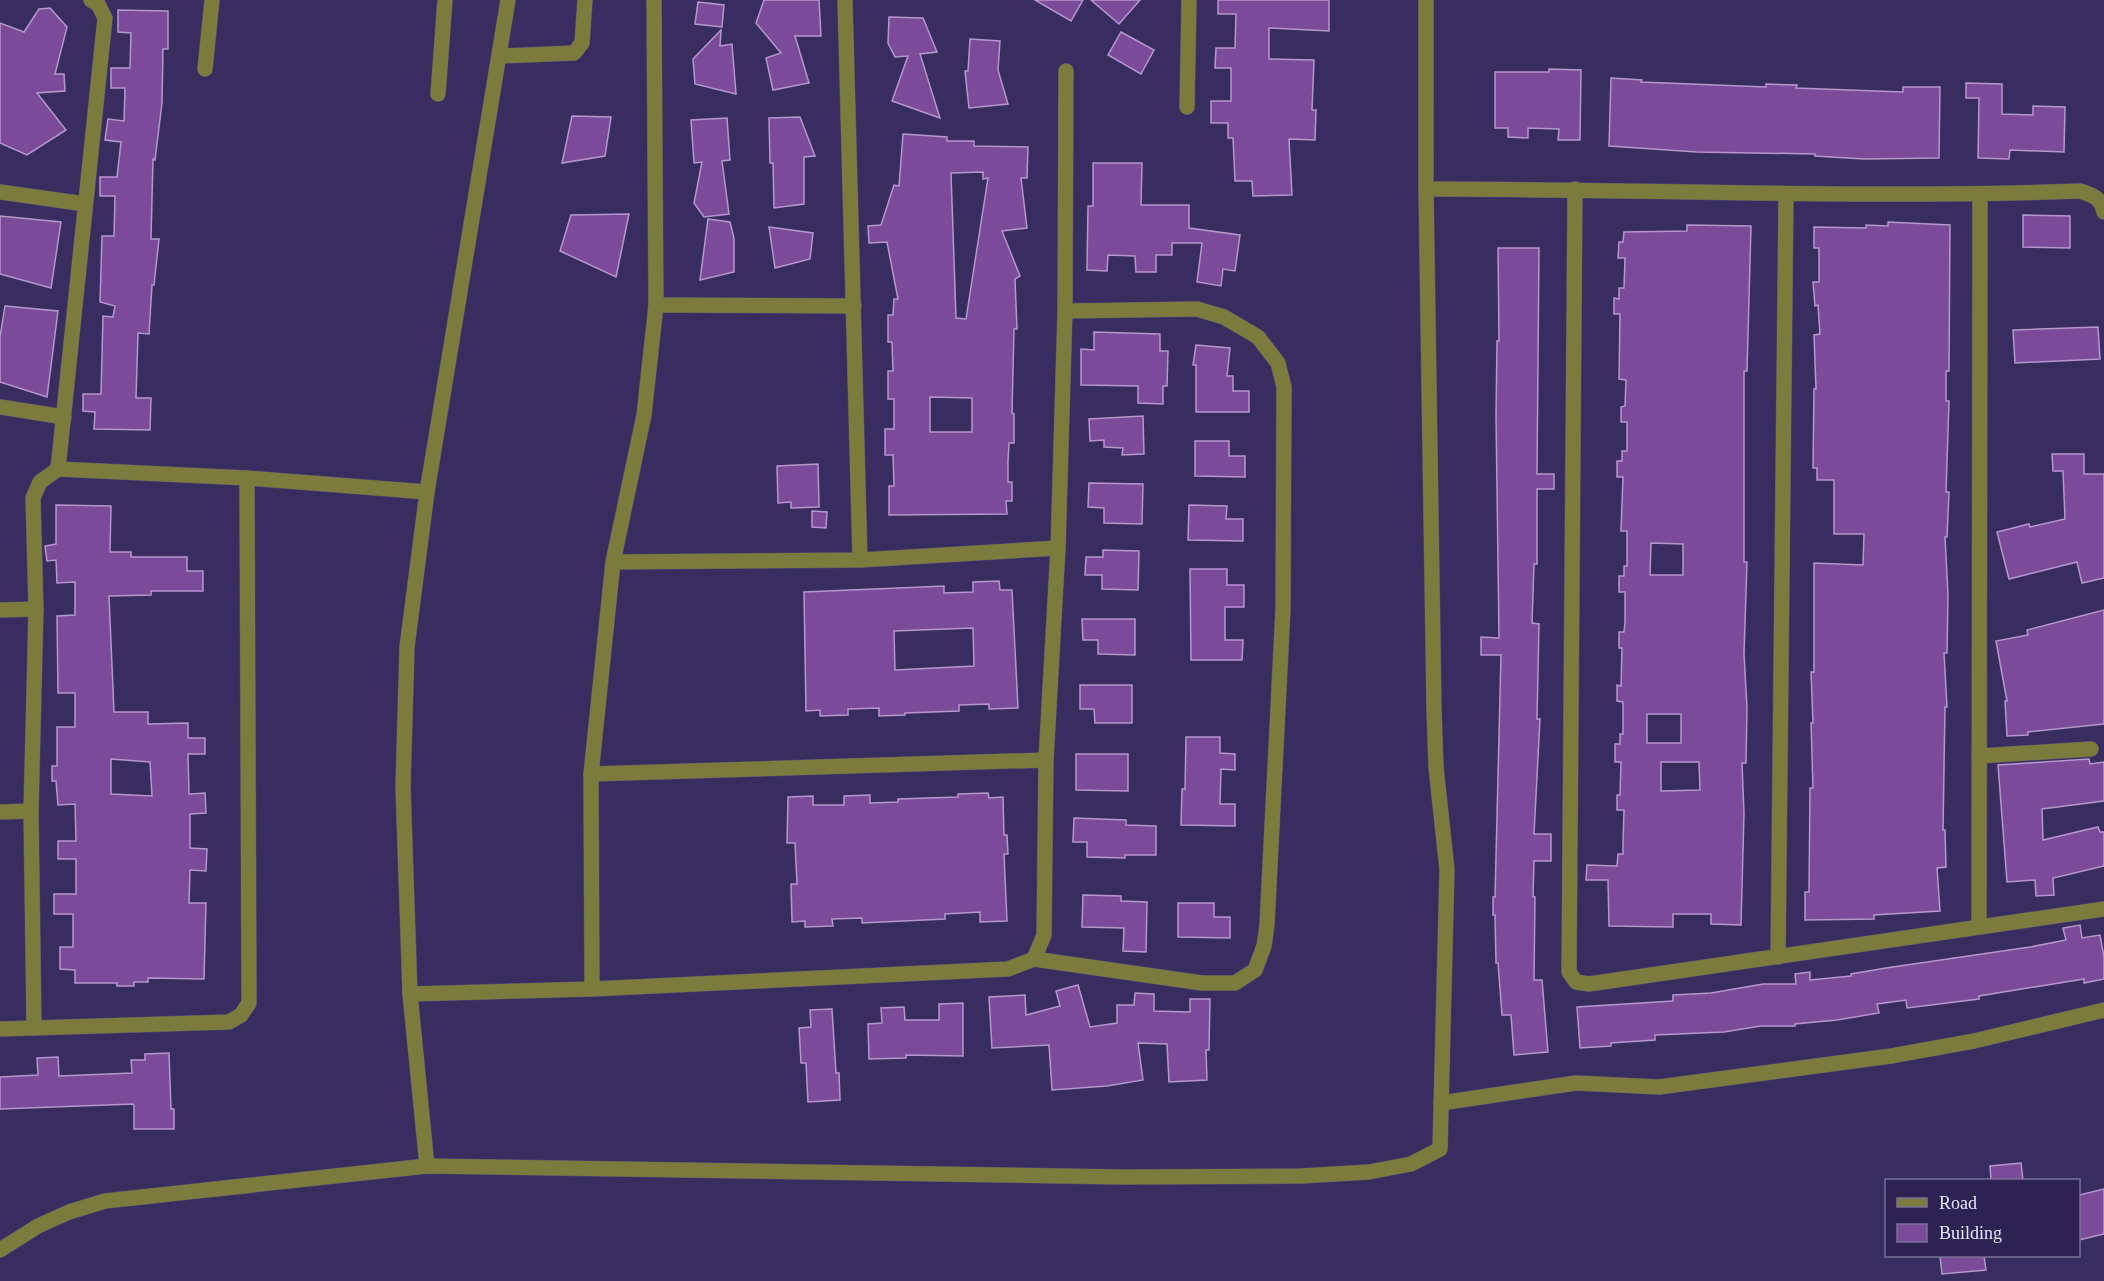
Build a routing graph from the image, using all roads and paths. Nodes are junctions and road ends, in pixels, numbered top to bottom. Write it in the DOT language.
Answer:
graph roads {
  1 [pos="91,0"];
  2 [pos="212,0"];
  3 [pos="445,0"];
  4 [pos="508,0"];
  5 [pos="585,0"];
  6 [pos="654,0"];
  7 [pos="845,0"];
  8 [pos="1189,0"];
  9 [pos="1426,0"];
  10 [pos="499,56"];
  11 [pos="206,69"];
  12 [pos="1066,71"];
  13 [pos="438,94"];
  14 [pos="1187,107"];
  15 [pos="1426,189"];
  16 [pos="1575,189"];
  17 [pos="0,192"];
  18 [pos="1786,194"];
  19 [pos="1980,195"];
  20 [pos="85,204"];
  21 [pos="2104,212"];
  22 [pos="656,305"];
  23 [pos="854,306"];
  24 [pos="1065,311"];
  25 [pos="0,407"];
  26 [pos="64,417"];
  27 [pos="58,469"];
  28 [pos="247,478"];
  29 [pos="427,492"];
  30 [pos="1058,548"];
  31 [pos="860,560"];
  32 [pos="613,562"];
  33 [pos="36,609"];
  34 [pos="0,610"];
  35 [pos="2091,749"];
  36 [pos="1979,756"];
  37 [pos="1046,760"];
  38 [pos="591,774"];
  39 [pos="31,811"];
  40 [pos="0,812"];
  41 [pos="2104,909"];
  42 [pos="1979,927"];
  43 [pos="1778,957"];
  44 [pos="1034,960"];
  45 [pos="592,989"];
  46 [pos="410,994"];
  47 [pos="2104,1010"];
  48 [pos="34,1028"];
  49 [pos="0,1029"];
  50 [pos="1441,1103"];
  51 [pos="428,1166"];
  52 [pos="0,1250"];
  1 -- 20 [label="street"];
  2 -- 11 [label="street"];
  3 -- 13 [label="street"];
  4 -- 10 [label="street"];
  5 -- 10 [label="street"];
  6 -- 22 [label="street"];
  7 -- 23 [label="street"];
  8 -- 14 [label="street"];
  9 -- 15 [label="street"];
  10 -- 29 [label="street"];
  12 -- 24 [label="street"];
  15 -- 16 [label="street"];
  15 -- 50 [label="street"];
  16 -- 18 [label="street"];
  16 -- 43 [label="street"];
  17 -- 20 [label="street"];
  18 -- 19 [label="street"];
  18 -- 43 [label="street"];
  19 -- 21 [label="street"];
  19 -- 36 [label="street"];
  20 -- 26 [label="street"];
  22 -- 23 [label="street"];
  22 -- 32 [label="street"];
  23 -- 31 [label="street"];
  24 -- 30 [label="street"];
  24 -- 44 [label="street"];
  25 -- 26 [label="street"];
  26 -- 27 [label="street"];
  27 -- 28 [label="street"];
  27 -- 33 [label="street"];
  28 -- 29 [label="street"];
  28 -- 48 [label="street"];
  29 -- 46 [label="street"];
  30 -- 31 [label="street"];
  30 -- 37 [label="street"];
  31 -- 32 [label="street"];
  32 -- 38 [label="street"];
  33 -- 34 [label="street"];
  33 -- 39 [label="street"];
  35 -- 36 [label="street"];
  36 -- 42 [label="street"];
  37 -- 38 [label="street"];
  37 -- 44 [label="street"];
  38 -- 45 [label="street"];
  39 -- 40 [label="street"];
  39 -- 48 [label="street"];
  41 -- 42 [label="street"];
  42 -- 43 [label="street"];
  44 -- 45 [label="street"];
  45 -- 46 [label="street"];
  46 -- 51 [label="street"];
  47 -- 50 [label="street"];
  48 -- 49 [label="street"];
  50 -- 51 [label="street"];
  51 -- 52 [label="street"];
}
